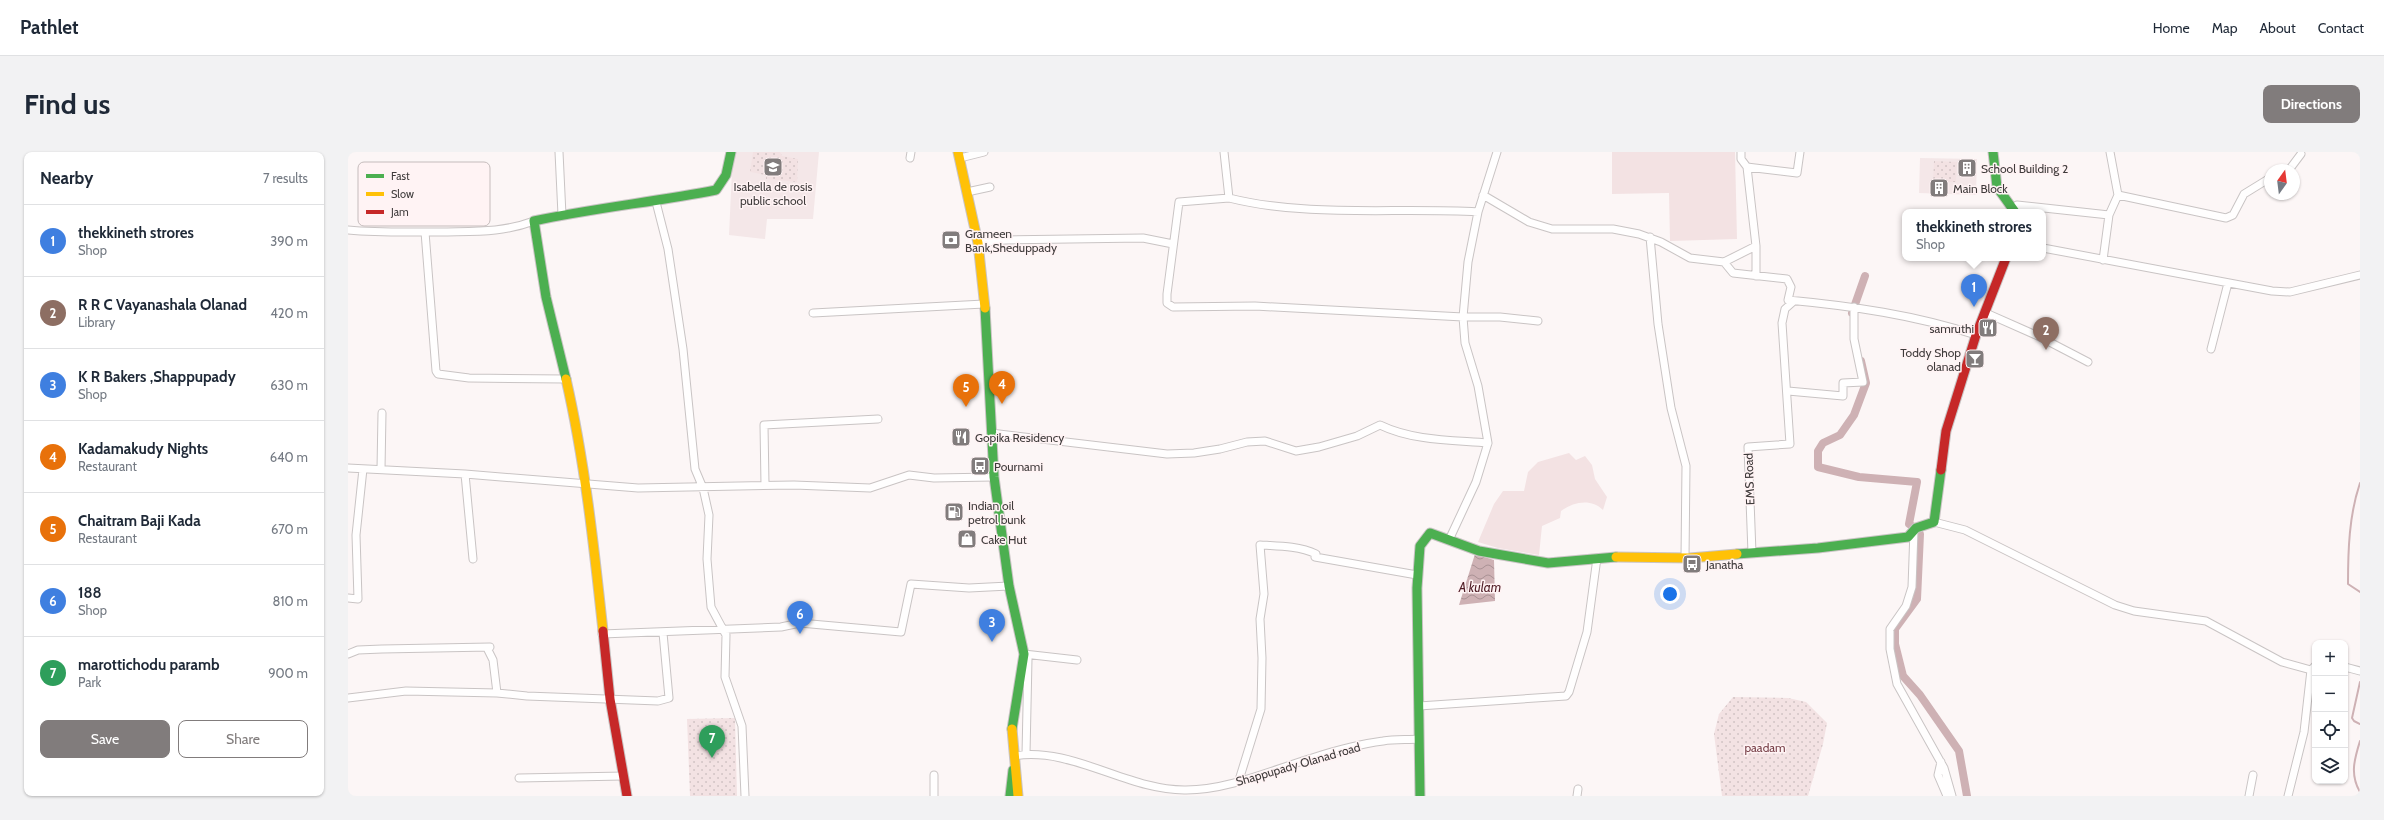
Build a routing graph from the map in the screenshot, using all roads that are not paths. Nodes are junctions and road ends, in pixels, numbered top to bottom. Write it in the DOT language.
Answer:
graph roads {
  1 [pos="559,152"];
  2 [pos="731,152"];
  3 [pos="984,152"];
  4 [pos="1224,152"];
  5 [pos="1497,152"];
  6 [pos="1741,152"];
  7 [pos="1800,152"];
  8 [pos="1993,152"];
  9 [pos="2110,152"];
  10 [pos="2301,154"];
  11 [pos="959,155"];
  12 [pos="2294,164"];
  13 [pos="1747,167"];
  14 [pos="2264,182"];
  15 [pos="990,187"];
  16 [pos="967,192"];
  17 [pos="1483,195"];
  18 [pos="2118,195"];
  19 [pos="1229,198"];
  20 [pos="656,202"];
  21 [pos="2014,209"];
  22 [pos="2016,209"];
  23 [pos="1478,212"];
  24 [pos="562,215"];
  25 [pos="2109,215"];
  26 [pos="534,221"];
  27 [pos="348,230"];
  28 [pos="425,232"];
  29 [pos="1650,238"];
  30 [pos="978,243"];
  31 [pos="1173,244"];
  32 [pos="1756,246"];
  33 [pos="2046,249"];
  34 [pos="2103,260"];
  35 [pos="2005,261"];
  36 [pos="1724,262"];
  37 [pos="2360,275"];
  38 [pos="1756,276"];
  39 [pos="2228,283"];
  40 [pos="1794,301"];
  41 [pos="984,304"];
  42 [pos="1854,307"];
  43 [pos="813,313"];
  44 [pos="1986,313"];
  45 [pos="1463,317"];
  46 [pos="1538,321"];
  47 [pos="1976,335"];
  48 [pos="2211,349"];
  49 [pos="2088,362"];
  50 [pos="565,379"];
  51 [pos="1788,393"];
  52 [pos="382,413"];
  53 [pos="878,418"];
  54 [pos="991,433"];
  55 [pos="1488,443"];
  56 [pos="348,468"];
  57 [pos="363,469"];
  58 [pos="381,469"];
  59 [pos="465,474"];
  60 [pos="994,477"];
  61 [pos="585,485"];
  62 [pos="765,485"];
  63 [pos="703,488"];
  64 [pos="1934,522"];
  65 [pos="1915,529"];
  66 [pos="1449,540"];
  67 [pos="1752,553"];
  68 [pos="1597,558"];
  69 [pos="1685,558"];
  70 [pos="473,559"];
  71 [pos="1418,575"];
  72 [pos="1009,586"];
  73 [pos="348,598"];
  74 [pos="723,629"];
  75 [pos="663,633"];
  76 [pos="602,634"];
  77 [pos="348,654"];
  78 [pos="1024,654"];
  79 [pos="1077,660"];
  80 [pos="2312,668"];
  81 [pos="2348,668"];
  82 [pos="2360,670"];
  83 [pos="2312,675"];
  84 [pos="497,692"];
  85 [pos="348,698"];
  86 [pos="610,699"];
  87 [pos="1419,706"];
  88 [pos="1419,739"];
  89 [pos="1026,754"];
  90 [pos="1014,756"];
  91 [pos="1941,762"];
  92 [pos="934,775"];
  93 [pos="2253,775"];
  94 [pos="624,776"];
  95 [pos="519,778"];
  96 [pos="1239,780"];
  97 [pos="627,796"];
  98 [pos="745,796"];
  99 [pos="934,796"];
  100 [pos="1010,796"];
  101 [pos="1018,796"];
  102 [pos="1420,796"];
  103 [pos="1947,796"];
  104 [pos="1952,796"];
  105 [pos="2249,796"];
  106 [pos="2288,796"];
  1 -- 24 [label="street"];
  2 -- 20 [label="main road"];
  3 -- 11 [label="street"];
  4 -- 19 [label="street"];
  5 -- 17 [label="street"];
  6 -- 13 [label="street"];
  7 -- 13 [label="street"];
  8 -- 21 [label="main road"];
  9 -- 18 [label="street"];
  10 -- 12 [label="street"];
  11 -- 16 [label="main road"];
  13 -- 32 [label="street"];
  14 -- 18 [label="street"];
  15 -- 16 [label="street"];
  16 -- 30 [label="main road"];
  17 -- 23 [label="street"];
  17 -- 29 [label="street"];
  18 -- 25 [label="street"];
  19 -- 23 [label="street"];
  19 -- 31 [label="street"];
  20 -- 24 [label="main road"];
  20 -- 63 [label="street"];
  22 -- 25 [label="street"];
  23 -- 45 [label="street"];
  24 -- 26 [label="main road"];
  25 -- 34 [label="street"];
  26 -- 28 [label="street"];
  26 -- 50 [label="main road"];
  27 -- 28 [label="street"];
  28 -- 50 [label="street"];
  29 -- 36 [label="street"];
  29 -- 69 [label="street"];
  30 -- 31 [label="street"];
  30 -- 41 [label="main road"];
  31 -- 45 [label="street"];
  32 -- 36 [label="street"];
  32 -- 38 [label="street"];
  33 -- 34 [label="street"];
  34 -- 39 [label="street"];
  35 -- 44 [label="main road"];
  36 -- 38 [label="street"];
  37 -- 39 [label="street"];
  38 -- 40 [label="street"];
  39 -- 48 [label="street"];
  40 -- 42 [label="street"];
  40 -- 51 [label="street"];
  41 -- 43 [label="street"];
  41 -- 54 [label="main road"];
  42 -- 47 [label="street"];
  42 -- 51 [label="street"];
  44 -- 47 [label="main road"];
  44 -- 49 [label="street"];
  45 -- 46 [label="street"];
  45 -- 55 [label="street"];
  47 -- 64 [label="main road"];
  50 -- 61 [label="main road"];
  51 -- 67 [label="street, EMS Road"];
  52 -- 58 [label="street"];
  53 -- 62 [label="street"];
  54 -- 55 [label="street"];
  54 -- 60 [label="main road"];
  55 -- 66 [label="street"];
  56 -- 57 [label="street"];
  57 -- 58 [label="street"];
  57 -- 73 [label="street"];
  58 -- 59 [label="street"];
  59 -- 61 [label="street"];
  59 -- 70 [label="street"];
  60 -- 62 [label="street"];
  60 -- 72 [label="main road"];
  61 -- 63 [label="street"];
  61 -- 76 [label="main road"];
  62 -- 63 [label="street"];
  63 -- 74 [label="street"];
  64 -- 65 [label="main road"];
  64 -- 80 [label="street"];
  65 -- 67 [label="main road"];
  65 -- 91 [label="street"];
  66 -- 68 [label="main road"];
  66 -- 71 [label="main road"];
  67 -- 69 [label="main road"];
  68 -- 69 [label="main road"];
  68 -- 87 [label="street"];
  71 -- 87 [label="main road"];
  71 -- 96 [label="street"];
  72 -- 74 [label="street"];
  72 -- 78 [label="main road"];
  74 -- 75 [label="street"];
  74 -- 98 [label="street"];
  75 -- 76 [label="street"];
  75 -- 86 [label="street"];
  76 -- 86 [label="main road"];
  77 -- 84 [label="street"];
  78 -- 79 [label="street"];
  78 -- 89 [label="street"];
  78 -- 90 [label="main road"];
  81 -- 82 [label="street"];
  83 -- 106 [label="street"];
  84 -- 85 [label="street"];
  84 -- 86 [label="street"];
  86 -- 94 [label="main road"];
  87 -- 88 [label="main road"];
  88 -- 96 [label="street, Shappupady Olanad road"];
  88 -- 102 [label="main road"];
  89 -- 90 [label="street, Shappupady Olanad road"];
  89 -- 96 [label="street, Shappupady Olanad road"];
  90 -- 100 [label="main road"];
  90 -- 101 [label="main road"];
  91 -- 103 [label="street"];
  91 -- 104 [label="street"];
  92 -- 99 [label="street"];
  93 -- 105 [label="street"];
  94 -- 95 [label="street"];
  94 -- 97 [label="main road"];
}
